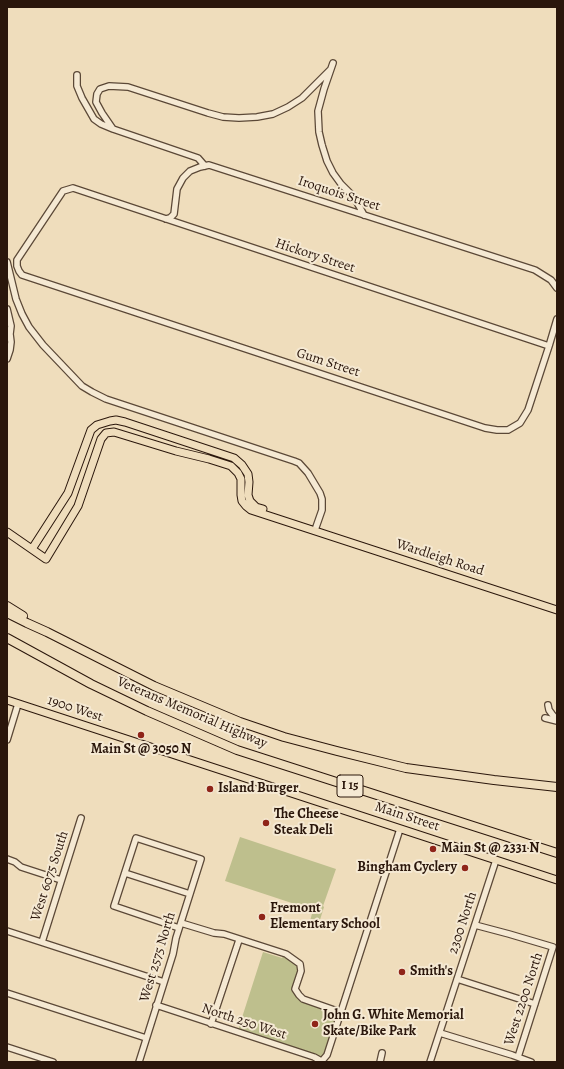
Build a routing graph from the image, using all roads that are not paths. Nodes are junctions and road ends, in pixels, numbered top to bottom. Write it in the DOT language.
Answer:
graph roads {
  1 [pos="333,63"];
  2 [pos="330,70"];
  3 [pos="77,75"];
  4 [pos="113,129"];
  5 [pos="206,166"];
  6 [pos="364,215"];
  7 [pos="166,219"];
  8 [pos="7,262"];
  9 [pos="22,275"];
  10 [pos="557,288"];
  11 [pos="7,309"];
  12 [pos="557,319"];
  13 [pos="8,333"];
  14 [pos="549,346"];
  15 [pos="8,349"];
  16 [pos="7,359"];
  17 [pos="315,530"];
  18 [pos="7,532"];
  19 [pos="32,549"];
  20 [pos="7,606"];
  21 [pos="557,610"];
  22 [pos="7,614"];
  23 [pos="47,632"];
  24 [pos="7,638"];
  25 [pos="7,700"];
  26 [pos="18,704"];
  27 [pos="548,705"];
  28 [pos="545,718"];
  29 [pos="557,720"];
  30 [pos="7,740"];
  31 [pos="136,742"];
  32 [pos="557,787"];
  33 [pos="81,818"];
  34 [pos="400,829"];
  35 [pos="557,853"];
  36 [pos="7,859"];
  37 [pos="496,860"];
  38 [pos="125,872"];
  39 [pos="61,880"];
  40 [pos="557,880"];
  41 [pos="190,894"];
  42 [pos="180,925"];
  43 [pos="475,925"];
  44 [pos="7,931"];
  45 [pos="239,940"];
  46 [pos="42,942"];
  47 [pos="457,979"];
  48 [pos="164,982"];
  49 [pos="7,993"];
  50 [pos="535,1004"];
  51 [pos="156,1005"];
  52 [pos="340,1012"];
  53 [pos="211,1024"];
  54 [pos="440,1033"];
  55 [pos="146,1038"];
  56 [pos="7,1047"];
  57 [pos="382,1053"];
  58 [pos="518,1057"];
  59 [pos="53,1062"];
  60 [pos="139,1062"];
  61 [pos="322,1062"];
  62 [pos="380,1062"];
  63 [pos="430,1062"];
  64 [pos="531,1062"];
  1 -- 2 [label="street"];
  2 -- 4 [label="street"];
  2 -- 6 [label="street"];
  3 -- 4 [label="street"];
  4 -- 5 [label="street"];
  5 -- 6 [label="street, Iroquois Street"];
  5 -- 7 [label="street"];
  6 -- 10 [label="street, Iroquois Street"];
  7 -- 9 [label="street, Hickory Street"];
  7 -- 14 [label="street, Hickory Street"];
  8 -- 17 [label="street"];
  9 -- 14 [label="street, Gum Street"];
  11 -- 13 [label="street"];
  12 -- 14 [label="street, Gum Street"];
  13 -- 15 [label="street"];
  15 -- 16 [label="street"];
  17 -- 19 [label="main road"];
  17 -- 19 [label="main road"];
  17 -- 21 [label="main road, Wardleigh Road"];
  18 -- 19 [label="main road"];
  20 -- 23 [label="highway"];
  22 -- 23 [label="highway, Veterans Memorial Highway / I 15"];
  23 -- 32 [label="highway, Veterans Memorial Highway / I 15"];
  24 -- 35 [label="highway, Veterans Memorial Highway / I 15"];
  25 -- 26 [label="main road, 1900 West"];
  26 -- 30 [label="street"];
  26 -- 31 [label="main road, 1900 West"];
  27 -- 29 [label="street"];
  28 -- 29 [label="street"];
  31 -- 34 [label="main road, Main Street"];
  33 -- 39 [label="street, West 6075 South"];
  34 -- 37 [label="main road, Main Street"];
  34 -- 52 [label="street"];
  36 -- 39 [label="street"];
  37 -- 40 [label="main road, Main Street"];
  37 -- 43 [label="street, 2300 North"];
  38 -- 41 [label="street"];
  38 -- 41 [label="street, West 2575 North"];
  38 -- 42 [label="street"];
  39 -- 46 [label="street, West 6075 South"];
  41 -- 42 [label="street, West 2575 North"];
  42 -- 45 [label="street"];
  42 -- 48 [label="street, West 2575 North"];
  43 -- 47 [label="street, 2300 North"];
  43 -- 50 [label="street, West 2200 North"];
  44 -- 46 [label="street"];
  45 -- 52 [label="street"];
  45 -- 53 [label="street"];
  46 -- 48 [label="street"];
  47 -- 50 [label="street"];
  47 -- 54 [label="street, 2300 North"];
  48 -- 51 [label="street, West 2575 North"];
  49 -- 55 [label="street"];
  50 -- 58 [label="street, West 2200 North"];
  51 -- 53 [label="street, North 250 West"];
  51 -- 55 [label="street, West 2575 North"];
  52 -- 61 [label="street"];
  53 -- 61 [label="street, North 250 West"];
  54 -- 58 [label="street"];
  54 -- 63 [label="street, 2300 North"];
  55 -- 60 [label="street, West 2575 North"];
  56 -- 59 [label="street"];
  57 -- 62 [label="street"];
  58 -- 64 [label="street"];
}
